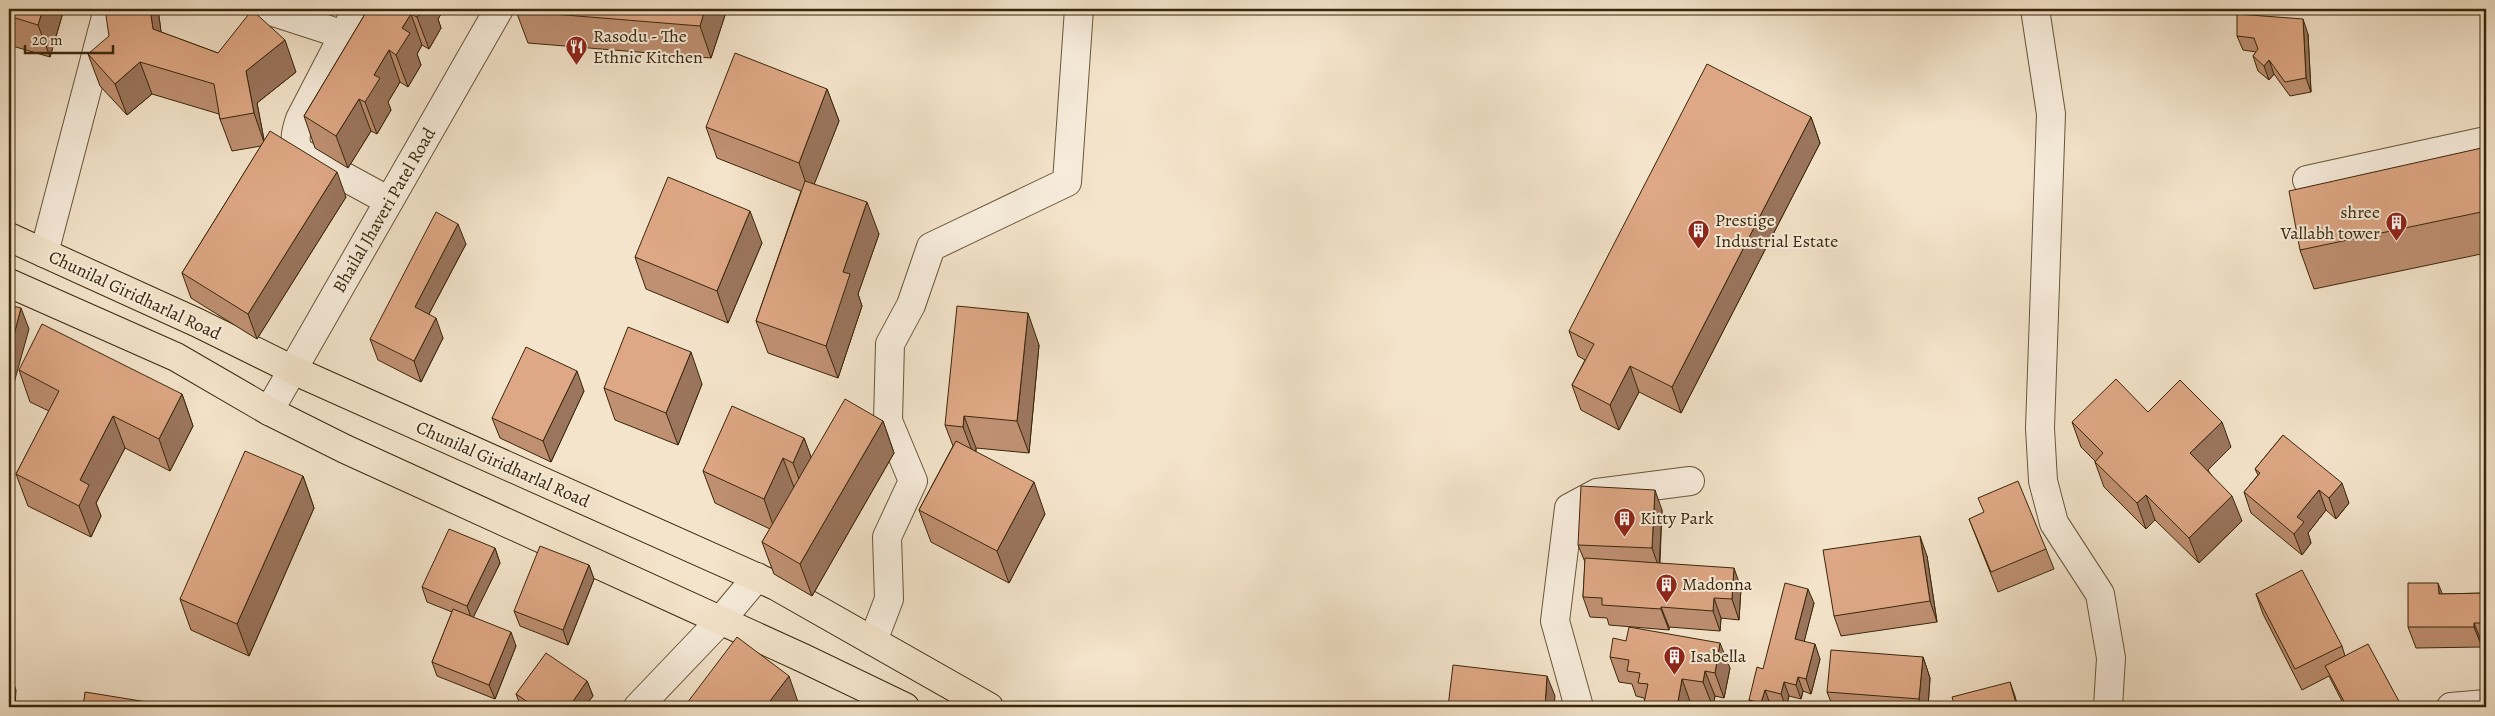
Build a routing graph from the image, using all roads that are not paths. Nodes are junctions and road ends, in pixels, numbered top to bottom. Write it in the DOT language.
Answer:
graph roads {
  1 [pos="108,9"];
  2 [pos="264,9"];
  3 [pos="357,9"];
  4 [pos="1079,9"];
  5 [pos="2035,9"];
  6 [pos="491,11"];
  7 [pos="329,30"];
  8 [pos="2486,140"];
  9 [pos="2307,180"];
  10 [pos="389,201"];
  11 [pos="9,237"];
  12 [pos="44,253"];
  13 [pos="9,283"];
  14 [pos="293,370"];
  15 [pos="269,410"];
  16 [pos="1690,481"];
  17 [pos="757,576"];
  18 [pos="721,620"];
  19 [pos="873,641"];
  20 [pos="2486,704"];
  21 [pos="638,707"];
  22 [pos="905,707"];
  23 [pos="989,707"];
  24 [pos="1579,707"];
  25 [pos="2108,707"];
  26 [pos="2452,707"];
  1 -- 12 [label="street"];
  2 -- 7 [label="street"];
  3 -- 10 [label="street"];
  4 -- 19 [label="street"];
  5 -- 25 [label="street"];
  6 -- 10 [label="street, Bhailal Jhaveri Patel Road"];
  8 -- 9 [label="street"];
  10 -- 14 [label="street, Bhailal Jhaveri Patel Road"];
  11 -- 12 [label="main road, Chunilal Giridharlal Road"];
  12 -- 14 [label="main road, Chunilal Giridharlal Road"];
  13 -- 15 [label="main road"];
  14 -- 15 [label="street, Bhailal Jhaveri Patel Road"];
  14 -- 17 [label="main road, Chunilal Giridharlal Road"];
  15 -- 18 [label="main road"];
  16 -- 24 [label="street"];
  17 -- 18 [label="street"];
  17 -- 19 [label="main road, Chunilal Giridharlal Road"];
  18 -- 21 [label="street"];
  18 -- 22 [label="main road"];
  19 -- 23 [label="main road, Chunilal Giridharlal Road"];
  20 -- 26 [label="street"];
}
